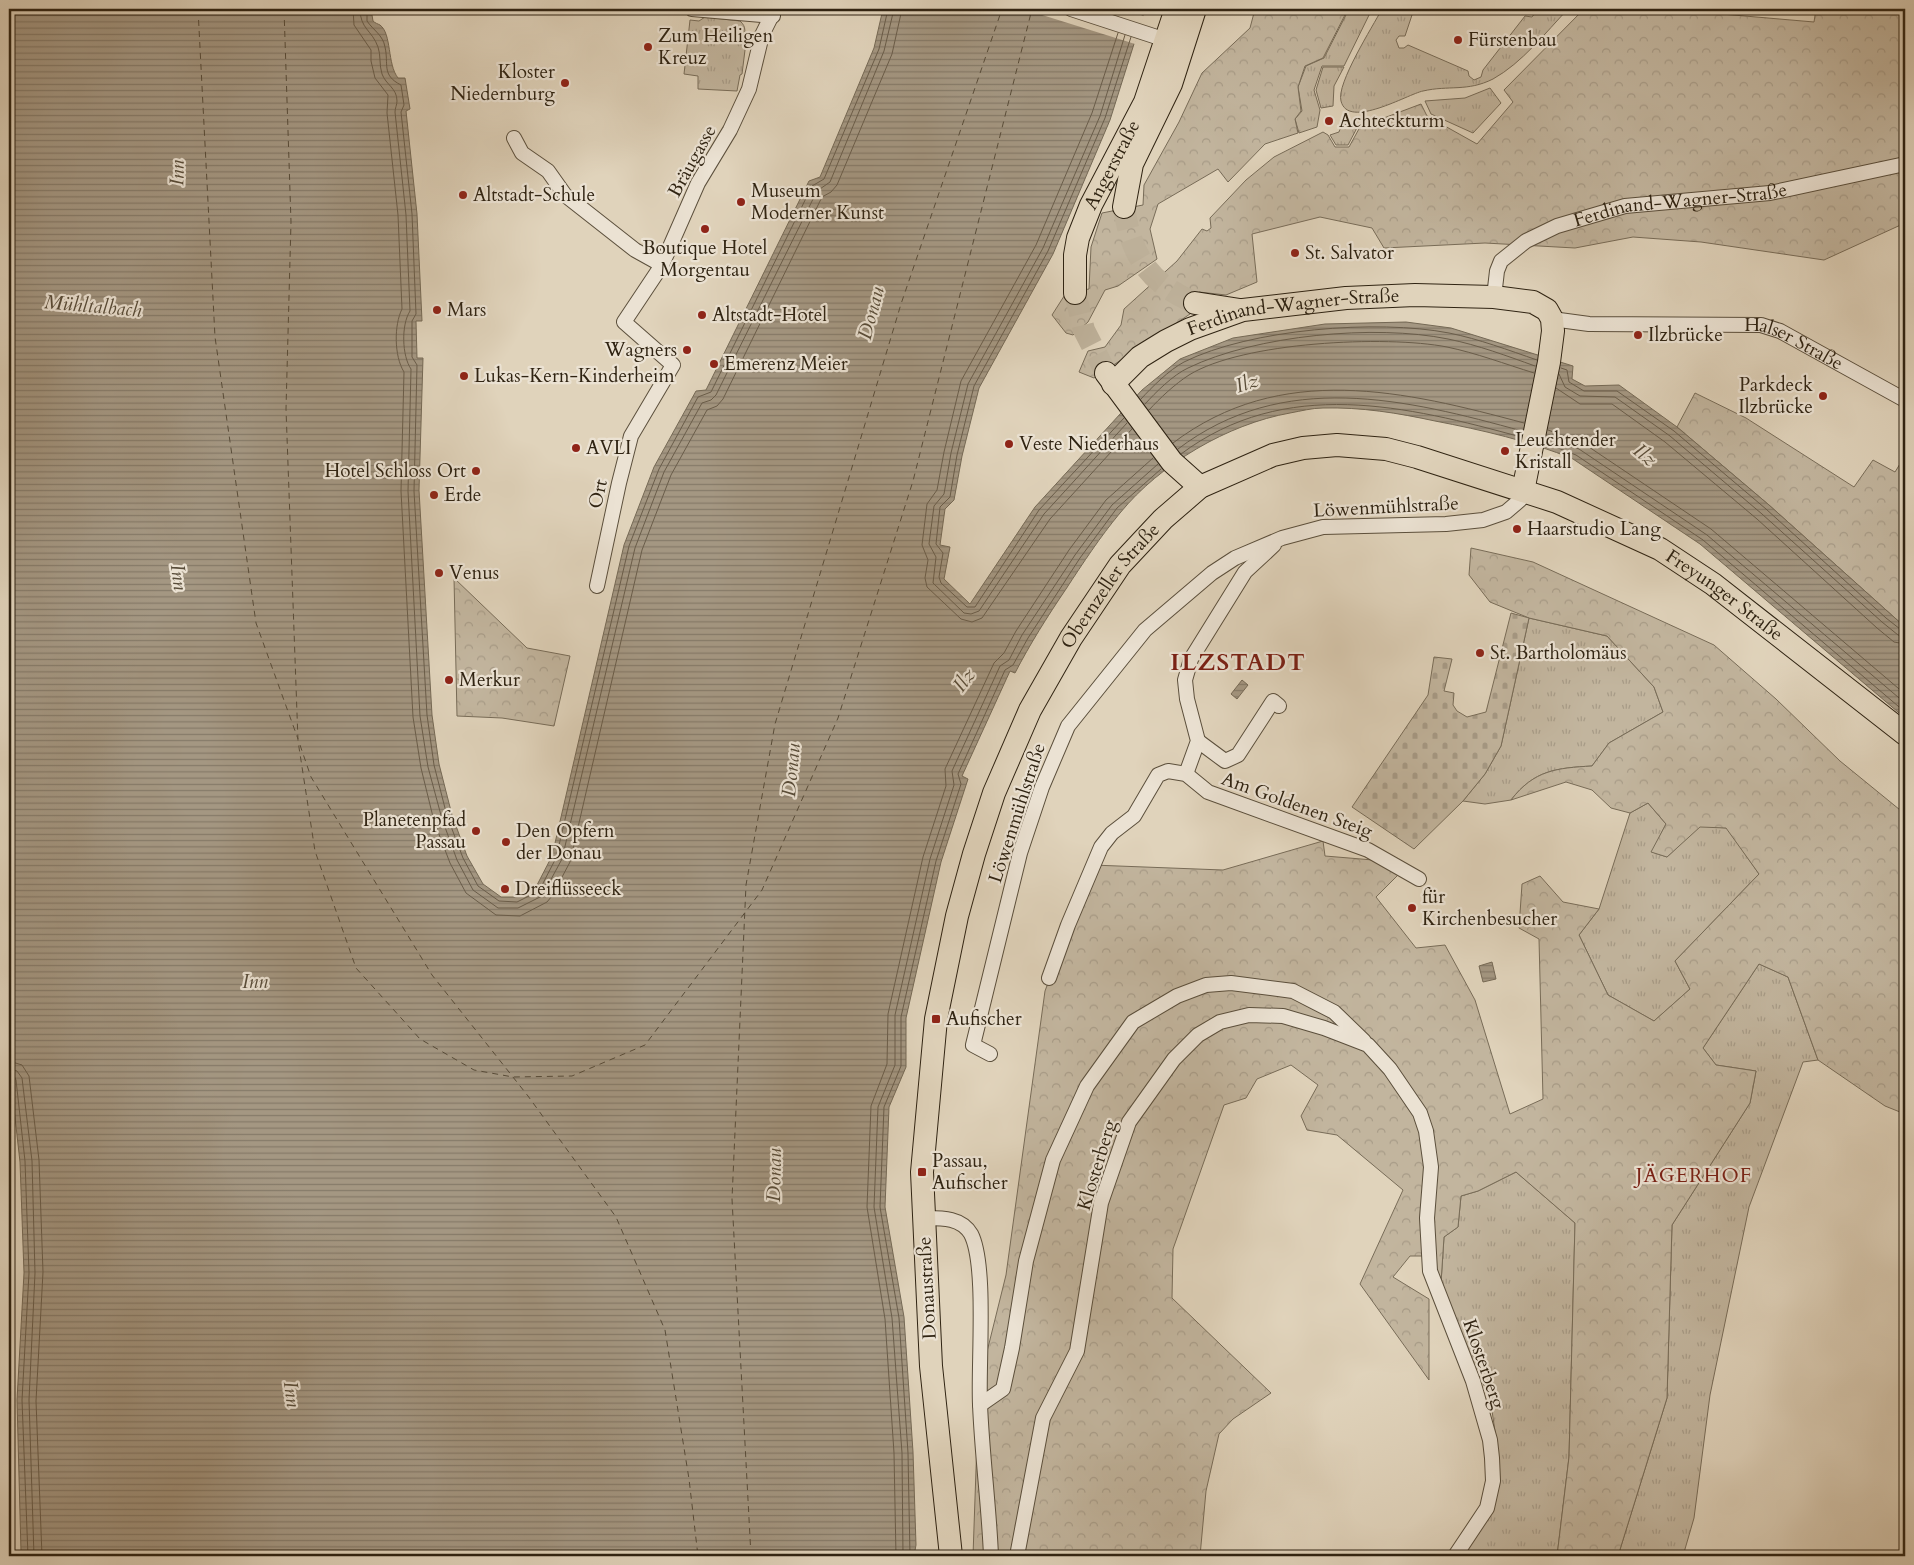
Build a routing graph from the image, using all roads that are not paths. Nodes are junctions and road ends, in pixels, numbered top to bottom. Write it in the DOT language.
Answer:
graph roads {
  1 [pos="692,9"];
  2 [pos="1071,9"];
  3 [pos="1176,9"];
  4 [pos="1195,9"];
  5 [pos="774,12"];
  6 [pos="1175,44"];
  7 [pos="514,138"];
  8 [pos="1905,164"];
  9 [pos="1124,207"];
  10 [pos="662,265"];
  11 [pos="1075,293"];
  12 [pos="1494,297"];
  13 [pos="1195,303"];
  14 [pos="1243,310"];
  15 [pos="1552,319"];
  16 [pos="624,322"];
  17 [pos="1905,400"];
  18 [pos="1200,487"];
  19 [pos="1523,490"];
  20 [pos="1282,538"];
  21 [pos="597,586"];
  22 [pos="1279,706"];
  23 [pos="1905,734"];
  24 [pos="1198,741"];
  25 [pos="1186,774"];
  26 [pos="1419,878"];
  27 [pos="1049,978"];
  28 [pos="936,1019"];
  29 [pos="1368,1045"];
  30 [pos="990,1054"];
  31 [pos="923,1218"];
  32 [pos="980,1405"];
  33 [pos="951,1556"];
  34 [pos="990,1556"];
  35 [pos="1017,1556"];
  36 [pos="1455,1556"];
  1 -- 5 [label="street"];
  2 -- 6 [label="street"];
  3 -- 6 [label="main road, Angerstraße"];
  4 -- 6 [label="main road, Angerstraße"];
  5 -- 10 [label="street, Bräugasse"];
  6 -- 9 [label="main road, Angerstraße"];
  6 -- 11 [label="main road, Angerstraße"];
  7 -- 10 [label="street"];
  8 -- 12 [label="street, Ferdinand-Wagner-Straße"];
  10 -- 16 [label="street, Bräugasse"];
  12 -- 14 [label="main road, Ferdinand-Wagner-Straße"];
  12 -- 15 [label="main road, Ferdinand-Wagner-Straße"];
  13 -- 14 [label="main road"];
  14 -- 18 [label="main road, Ferdinand-Wagner-Straße"];
  15 -- 17 [label="street, Halser Straße"];
  15 -- 19 [label="main road"];
  16 -- 21 [label="street, Ort"];
  18 -- 19 [label="main road, Obernzeller Straße"];
  18 -- 28 [label="main road, Obernzeller Straße"];
  19 -- 20 [label="street, Löwenmühlstraße"];
  19 -- 23 [label="main road, Freyunger Straße"];
  20 -- 24 [label="street"];
  20 -- 30 [label="street, Löwenmühlstraße"];
  22 -- 24 [label="street, Am Goldenen Steig"];
  24 -- 25 [label="street"];
  25 -- 26 [label="street, Am Goldenen Steig"];
  25 -- 27 [label="street"];
  28 -- 31 [label="main road, Donaustraße"];
  29 -- 32 [label="street, Klosterberg"];
  29 -- 35 [label="street, Klosterberg"];
  29 -- 36 [label="street, Klosterberg"];
  31 -- 32 [label="street"];
  31 -- 33 [label="main road, Donaustraße"];
  32 -- 34 [label="street"];
}
